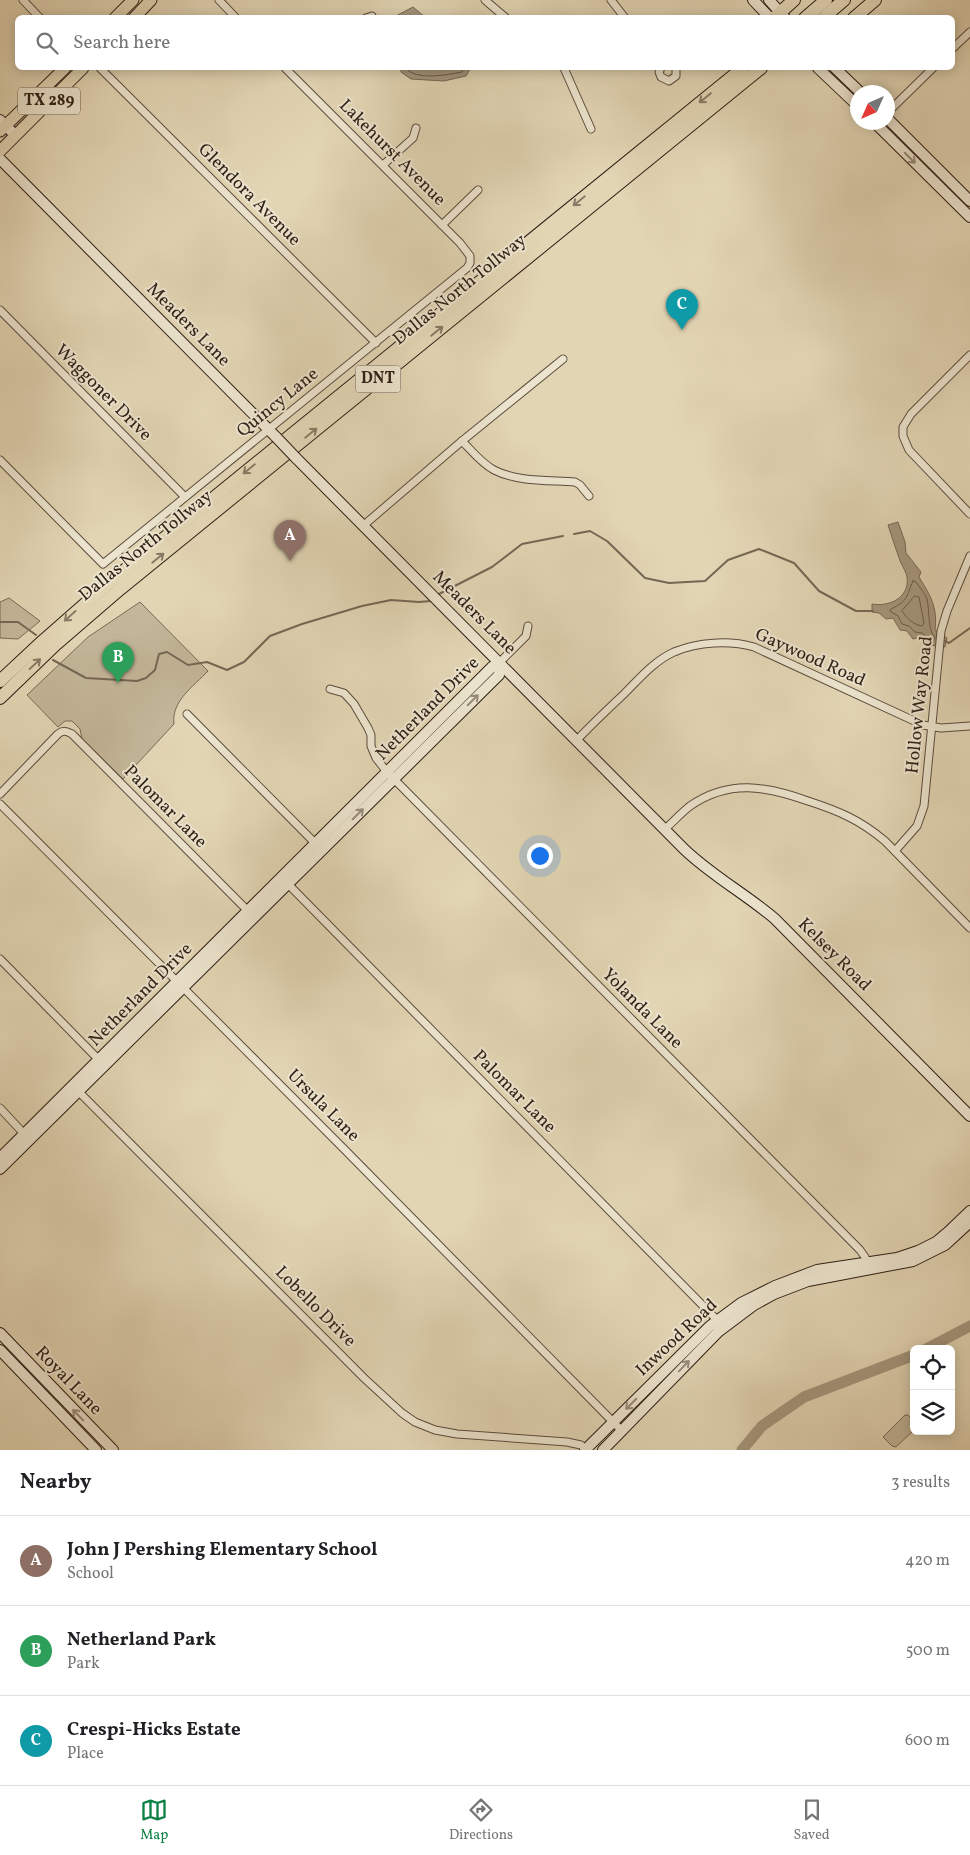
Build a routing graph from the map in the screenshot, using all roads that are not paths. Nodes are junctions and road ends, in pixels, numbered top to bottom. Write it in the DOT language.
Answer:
graph roads {
  1 [pos="23,0"];
  2 [pos="133,0"];
  3 [pos="151,0"];
  4 [pos="219,0"];
  5 [pos="484,0"];
  6 [pos="611,0"];
  7 [pos="753,0"];
  8 [pos="769,0"];
  9 [pos="790,0"];
  10 [pos="794,0"];
  11 [pos="826,0"];
  12 [pos="844,0"];
  13 [pos="875,0"];
  14 [pos="777,13"];
  15 [pos="37,15"];
  16 [pos="118,15"];
  17 [pos="137,15"];
  18 [pos="233,15"];
  19 [pos="502,15"];
  20 [pos="623,15"];
  21 [pos="808,15"];
  22 [pos="826,15"];
  23 [pos="858,15"];
  24 [pos="970,32"];
  25 [pos="955,46"];
  26 [pos="63,70"];
  27 [pos="81,70"];
  28 [pos="102,70"];
  29 [pos="287,70"];
  30 [pos="565,70"];
  31 [pos="660,70"];
  32 [pos="676,70"];
  33 [pos="741,70"];
  34 [pos="759,70"];
  35 [pos="820,70"];
  36 [pos="837,70"];
  37 [pos="931,70"];
  38 [pos="853,85"];
  39 [pos="850,98"];
  40 [pos="895,105"];
  41 [pos="2,126"];
  42 [pos="895,126"];
  43 [pos="416,128"];
  44 [pos="591,129"];
  45 [pos="883,130"];
  46 [pos="15,135"];
  47 [pos="0,151"];
  48 [pos="0,159"];
  49 [pos="383,165"];
  50 [pos="478,190"];
  51 [pos="970,200"];
  52 [pos="970,217"];
  53 [pos="442,224"];
  54 [pos="470,263"];
  55 [pos="0,310"];
  56 [pos="376,343"];
  57 [pos="970,355"];
  58 [pos="563,360"];
  59 [pos="272,433"];
  60 [pos="462,441"];
  61 [pos="0,460"];
  62 [pos="589,496"];
  63 [pos="185,497"];
  64 [pos="970,514"];
  65 [pos="364,525"];
  66 [pos="970,556"];
  67 [pos="528,626"];
  68 [pos="500,662"];
  69 [pos="0,681"];
  70 [pos="330,689"];
  71 [pos="0,698"];
  72 [pos="187,714"];
  73 [pos="970,726"];
  74 [pos="932,728"];
  75 [pos="577,740"];
  76 [pos="390,775"];
  77 [pos="0,794"];
  78 [pos="0,804"];
  79 [pos="664,830"];
  80 [pos="316,844"];
  81 [pos="895,851"];
  82 [pos="285,881"];
  83 [pos="248,911"];
  84 [pos="970,928"];
  85 [pos="233,933"];
  86 [pos="0,959"];
  87 [pos="181,984"];
  88 [pos="128,1036"];
  89 [pos="99,1060"];
  90 [pos="76,1089"];
  91 [pos="0,1108"];
  92 [pos="970,1116"];
  93 [pos="27,1137"];
  94 [pos="0,1158"];
  95 [pos="0,1168"];
  96 [pos="970,1211"];
  97 [pos="970,1222"];
  98 [pos="950,1235"];
  99 [pos="868,1266"];
  100 [pos="721,1323"];
  101 [pos="0,1333"];
  102 [pos="0,1350"];
  103 [pos="614,1422"];
  104 [pos="622,1431"];
  105 [pos="107,1448"];
  106 [pos="96,1450"];
  107 [pos="585,1450"];
  108 [pos="603,1450"];
  1 -- 15 [label="street"];
  2 -- 16 [label="main road"];
  3 -- 17 [label="main road"];
  4 -- 18 [label="street"];
  5 -- 19 [label="street"];
  6 -- 20 [label="street"];
  7 -- 14 [label="street"];
  8 -- 14 [label="street"];
  9 -- 14 [label="highway"];
  10 -- 14 [label="highway"];
  11 -- 21 [label="highway"];
  12 -- 22 [label="highway"];
  13 -- 23 [label="highway"];
  24 -- 25 [label="street"];
  26 -- 41 [label="main road, TX 289"];
  27 -- 46 [label="main road, TX 289"];
  28 -- 56 [label="street, Glendora Avenue"];
  29 -- 49 [label="street, Lakehurst Avenue"];
  30 -- 44 [label="street"];
  31 -- 32 [label="street"];
  33 -- 69 [label="highway, Dallas North Tollway / DNT, one-way"];
  71 -- 34 [label="highway, Dallas North Tollway / DNT, one-way"];
  35 -- 39 [label="street"];
  36 -- 38 [label="street"];
  37 -- 40 [label="street"];
  41 -- 46 [label="street"];
  42 -- 51 [label="street"];
  43 -- 49 [label="street"];
  45 -- 52 [label="street, one-way"];
  46 -- 47 [label="main road, TX 289"];
  48 -- 59 [label="street, Meaders Lane"];
  49 -- 53 [label="street, Lakehurst Avenue"];
  50 -- 53 [label="street"];
  53 -- 54 [label="street, Lakehurst Avenue"];
  54 -- 56 [label="street, Quincy Lane"];
  55 -- 63 [label="street, Waggoner Drive"];
  56 -- 59 [label="street, Quincy Lane"];
  57 -- 64 [label="street"];
  58 -- 60 [label="street"];
  59 -- 63 [label="street, Quincy Lane"];
  59 -- 65 [label="street, Meaders Lane, bridge"];
  60 -- 62 [label="street"];
  60 -- 65 [label="street"];
  61 -- 63 [label="street, Quincy Lane"];
  65 -- 68 [label="street, Meaders Lane"];
  66 -- 74 [label="street, Hollow Way Road"];
  67 -- 68 [label="street"];
  68 -- 75 [label="street, Meaders Lane"];
  68 -- 76 [label="street, Netherland Drive"];
  70 -- 76 [label="street, Yolanda Lane"];
  72 -- 80 [label="street"];
  73 -- 74 [label="street, Gaywood Road"];
  74 -- 75 [label="street, Gaywood Road"];
  74 -- 81 [label="street, Hollow Way Road"];
  75 -- 79 [label="street, Meaders Lane"];
  76 -- 80 [label="street, Netherland Drive"];
  82 -- 76 [label="street, Netherland Drive, one-way"];
  76 -- 99 [label="street, Yolanda Lane"];
  77 -- 83 [label="street, Palomar Lane"];
  78 -- 87 [label="street, Ursula Lane"];
  79 -- 81 [label="street"];
  79 -- 92 [label="street, Kelsey Road"];
  80 -- 82 [label="street, Netherland Drive"];
  81 -- 84 [label="street"];
  82 -- 83 [label="street, Netherland Drive"];
  82 -- 85 [label="street, Netherland Drive"];
  82 -- 100 [label="street, Palomar Lane"];
  83 -- 85 [label="street, Netherland Drive"];
  85 -- 87 [label="street, Netherland Drive"];
  86 -- 89 [label="street"];
  87 -- 88 [label="street, Netherland Drive"];
  87 -- 103 [label="street, Ursula Lane"];
  88 -- 89 [label="street, Netherland Drive"];
  88 -- 90 [label="street, Netherland Drive"];
  89 -- 90 [label="street, Netherland Drive"];
  90 -- 93 [label="street, Netherland Drive"];
  90 -- 107 [label="street, Lobello Drive"];
  91 -- 93 [label="street"];
  93 -- 94 [label="street, Netherland Drive"];
  93 -- 95 [label="street, Netherland Drive"];
  96 -- 98 [label="street, Inwood Road"];
  97 -- 98 [label="street, Inwood Road"];
  98 -- 99 [label="street, Inwood Road"];
  99 -- 100 [label="street, Inwood Road"];
  100 -- 103 [label="street, Inwood Road, one-way"];
  104 -- 100 [label="street, Inwood Road, one-way"];
  105 -- 101 [label="street, Royal Lane, one-way"];
  102 -- 106 [label="street, Royal Lane"];
  103 -- 104 [label="street, Ursula Lane"];
  103 -- 107 [label="street, Inwood Road"];
  104 -- 108 [label="street, Inwood Road"];
}
